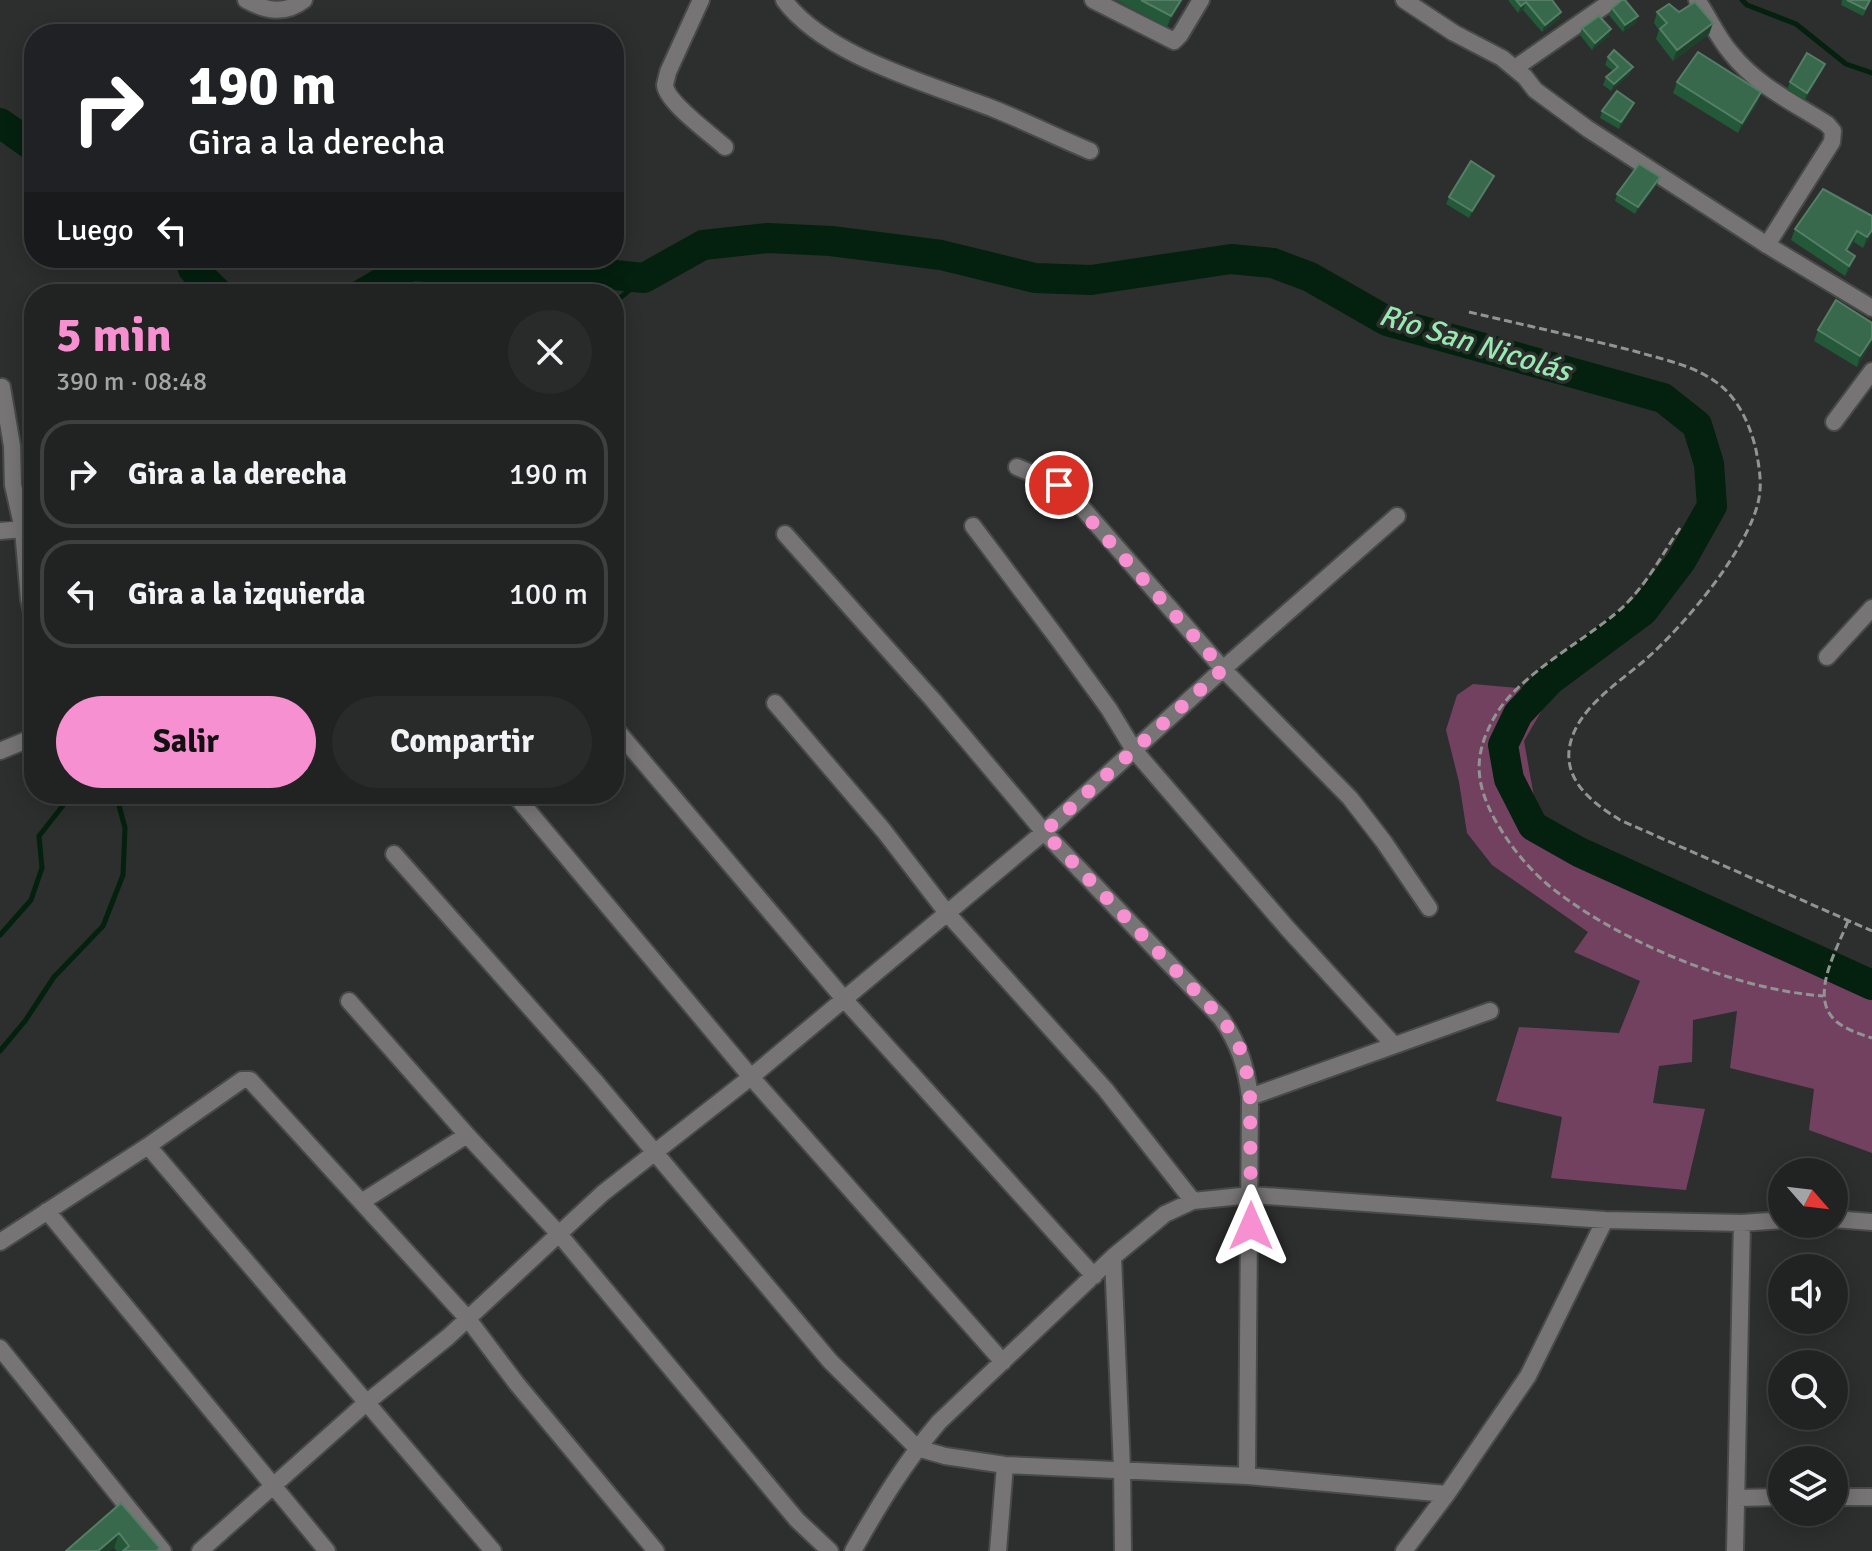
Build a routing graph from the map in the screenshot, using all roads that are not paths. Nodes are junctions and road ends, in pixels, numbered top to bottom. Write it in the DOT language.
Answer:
graph roads {
  1 [pos="246,0"];
  2 [pos="304,0"];
  3 [pos="701,0"];
  4 [pos="784,0"];
  5 [pos="1093,0"];
  6 [pos="1201,0"];
  7 [pos="1613,0"];
  8 [pos="1697,0"];
  9 [pos="1406,1"];
  10 [pos="1515,68"];
  11 [pos="725,147"];
  12 [pos="1090,151"];
  13 [pos="1767,245"];
  14 [pos="1872,308"];
  15 [pos="1872,371"];
  16 [pos="2,387"];
  17 [pos="1834,422"];
  18 [pos="1017,467"];
  19 [pos="1397,516"];
  20 [pos="973,526"];
  21 [pos="23,529"];
  22 [pos="0,531"];
  23 [pos="785,534"];
  24 [pos="24,537"];
  25 [pos="1872,608"];
  26 [pos="1827,657"];
  27 [pos="1223,669"];
  28 [pos="775,703"];
  29 [pos="624,739"];
  30 [pos="24,741"];
  31 [pos="1134,750"];
  32 [pos="0,751"];
  33 [pos="522,804"];
  34 [pos="1044,832"];
  35 [pos="394,854"];
  36 [pos="1429,908"];
  37 [pos="947,913"];
  38 [pos="844,999"];
  39 [pos="349,1001"];
  40 [pos="1490,1011"];
  41 [pos="1394,1045"];
  42 [pos="751,1077"];
  43 [pos="1250,1097"];
  44 [pos="467,1135"];
  45 [pos="148,1146"];
  46 [pos="654,1153"];
  47 [pos="1251,1195"];
  48 [pos="363,1201"];
  49 [pos="1193,1201"];
  50 [pos="47,1211"];
  51 [pos="1605,1220"];
  52 [pos="1848,1220"];
  53 [pos="1768,1221"];
  54 [pos="1872,1222"];
  55 [pos="1742,1223"];
  56 [pos="559,1234"];
  57 [pos="0,1242"];
  58 [pos="1113,1257"];
  59 [pos="1094,1276"];
  60 [pos="468,1319"];
  61 [pos="0,1348"];
  62 [pos="1003,1362"];
  63 [pos="366,1403"];
  64 [pos="917,1448"];
  65 [pos="1005,1465"];
  66 [pos="1122,1468"];
  67 [pos="1247,1476"];
  68 [pos="272,1486"];
  69 [pos="1447,1494"];
  70 [pos="1768,1497"];
  71 [pos="1848,1497"];
  72 [pos="1872,1497"];
  73 [pos="1737,1498"];
  74 [pos="163,1551"];
  75 [pos="200,1551"];
  76 [pos="327,1551"];
  77 [pos="493,1551"];
  78 [pos="656,1551"];
  79 [pos="830,1551"];
  80 [pos="853,1551"];
  81 [pos="998,1551"];
  82 [pos="1123,1551"];
  83 [pos="1404,1551"];
  84 [pos="1735,1551"];
  1 -- 2 [label="street"];
  3 -- 11 [label="street"];
  4 -- 12 [label="street"];
  5 -- 6 [label="street"];
  7 -- 10 [label="street"];
  8 -- 13 [label="street"];
  9 -- 10 [label="street"];
  10 -- 13 [label="street"];
  13 -- 14 [label="street"];
  15 -- 17 [label="street"];
  16 -- 21 [label="street"];
  18 -- 27 [label="street"];
  19 -- 27 [label="street"];
  20 -- 31 [label="street"];
  21 -- 22 [label="street"];
  21 -- 24 [label="street"];
  23 -- 34 [label="street"];
  25 -- 26 [label="street"];
  27 -- 31 [label="street"];
  27 -- 36 [label="street"];
  28 -- 37 [label="street"];
  29 -- 38 [label="street"];
  30 -- 32 [label="street"];
  31 -- 34 [label="street"];
  31 -- 41 [label="street"];
  33 -- 42 [label="street"];
  34 -- 37 [label="street"];
  34 -- 43 [label="street"];
  35 -- 46 [label="street"];
  37 -- 38 [label="street"];
  37 -- 49 [label="street"];
  38 -- 42 [label="street"];
  38 -- 59 [label="street"];
  39 -- 44 [label="street"];
  40 -- 41 [label="street"];
  41 -- 43 [label="street"];
  42 -- 46 [label="street"];
  42 -- 62 [label="street"];
  43 -- 47 [label="street"];
  44 -- 48 [label="street"];
  44 -- 56 [label="street"];
  45 -- 48 [label="street"];
  45 -- 50 [label="street"];
  45 -- 63 [label="street"];
  46 -- 56 [label="street"];
  46 -- 64 [label="street"];
  47 -- 49 [label="street"];
  47 -- 51 [label="street"];
  47 -- 67 [label="street"];
  48 -- 60 [label="street"];
  49 -- 58 [label="street"];
  50 -- 57 [label="street"];
  50 -- 68 [label="street"];
  51 -- 55 [label="street"];
  51 -- 69 [label="street"];
  52 -- 54 [label="street"];
  53 -- 55 [label="street"];
  55 -- 73 [label="street"];
  56 -- 60 [label="street"];
  56 -- 79 [label="street"];
  58 -- 59 [label="street"];
  58 -- 66 [label="street"];
  59 -- 62 [label="street"];
  60 -- 63 [label="street"];
  60 -- 78 [label="street"];
  61 -- 74 [label="street"];
  62 -- 64 [label="street"];
  63 -- 68 [label="street"];
  63 -- 77 [label="street"];
  64 -- 65 [label="street"];
  64 -- 80 [label="street"];
  65 -- 66 [label="street"];
  65 -- 81 [label="street"];
  66 -- 67 [label="street"];
  66 -- 82 [label="street"];
  67 -- 69 [label="street"];
  68 -- 75 [label="street"];
  68 -- 76 [label="street"];
  69 -- 83 [label="street"];
  70 -- 73 [label="street"];
  71 -- 72 [label="street"];
  73 -- 84 [label="street"];
}
